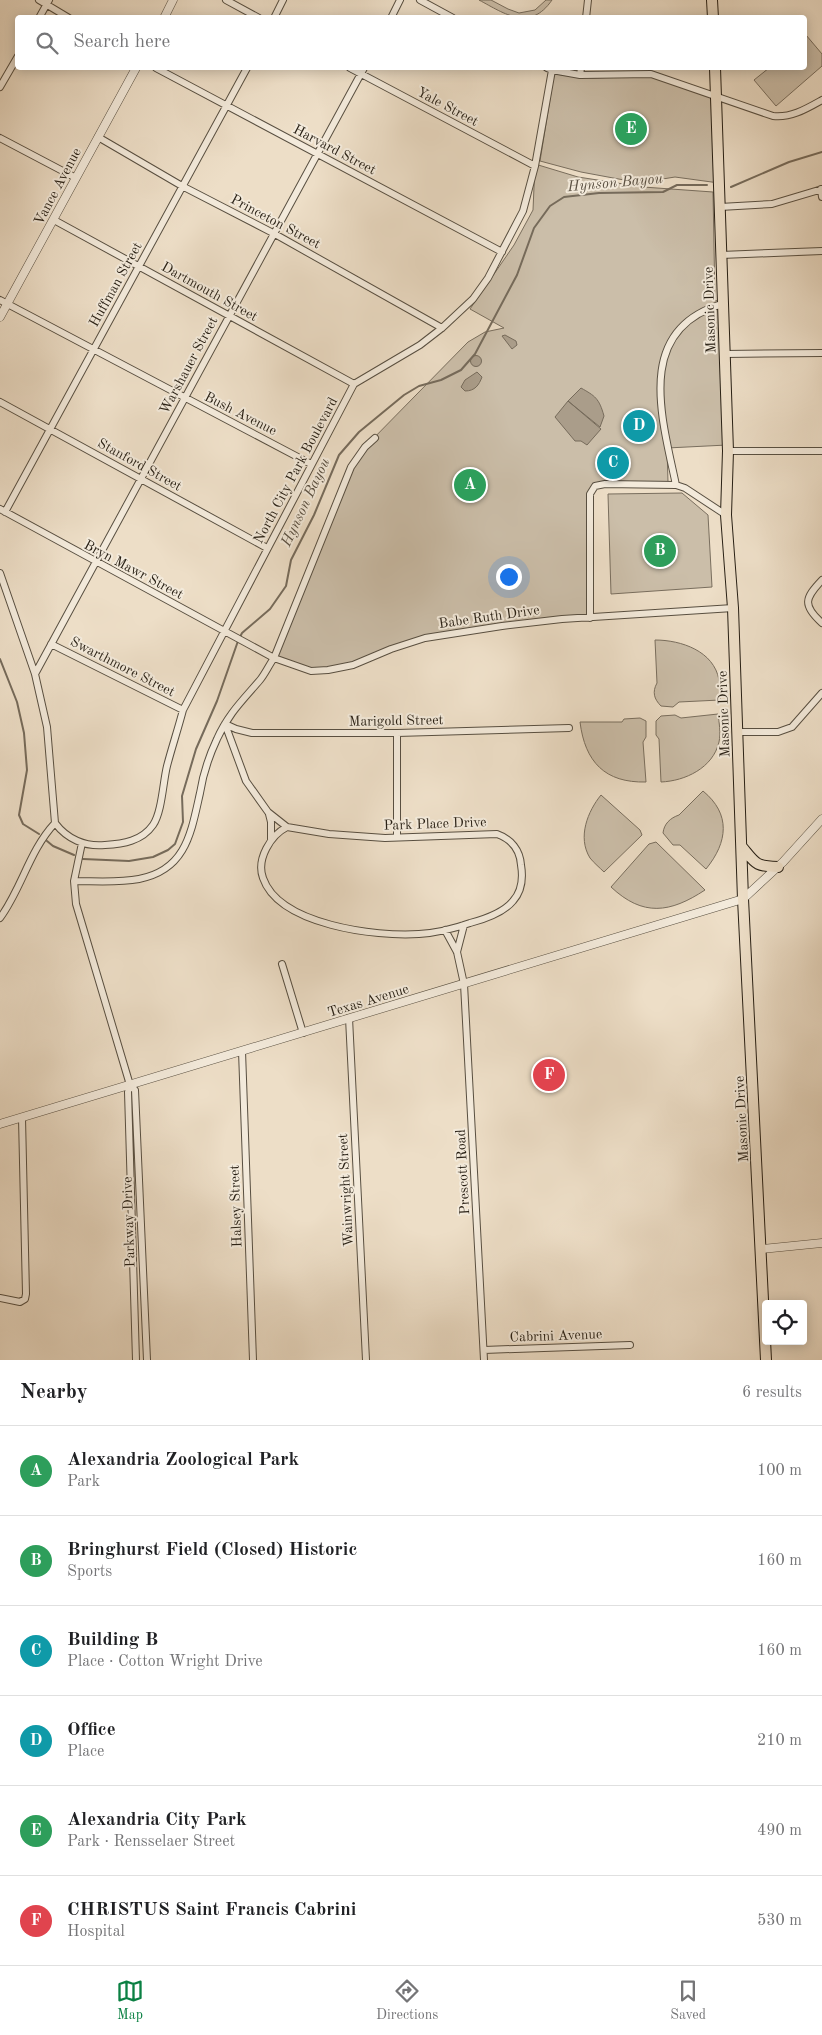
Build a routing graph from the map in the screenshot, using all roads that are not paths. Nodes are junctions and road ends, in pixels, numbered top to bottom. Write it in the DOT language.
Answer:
graph roads {
  1 [pos="39,0"];
  2 [pos="173,0"];
  3 [pos="226,0"];
  4 [pos="283,0"];
  5 [pos="400,0"];
  6 [pos="420,0"];
  7 [pos="588,0"];
  8 [pos="712,0"];
  9 [pos="48,2"];
  10 [pos="41,15"];
  11 [pos="65,15"];
  12 [pos="166,15"];
  13 [pos="254,15"];
  14 [pos="276,15"];
  15 [pos="392,15"];
  16 [pos="448,15"];
  17 [pos="586,15"];
  18 [pos="713,15"];
  19 [pos="15,61"];
  20 [pos="135,70"];
  21 [pos="160,70"];
  22 [pos="246,70"];
  23 [pos="362,70"];
  24 [pos="550,70"];
  25 [pos="555,70"];
  26 [pos="581,70"];
  27 [pos="715,70"];
  28 [pos="580,75"];
  29 [pos="0,87"];
  30 [pos="717,97"];
  31 [pos="822,100"];
  32 [pos="226,106"];
  33 [pos="98,137"];
  34 [pos="0,138"];
  35 [pos="317,153"];
  36 [pos="535,166"];
  37 [pos="76,178"];
  38 [pos="182,186"];
  39 [pos="822,189"];
  40 [pos="822,197"];
  41 [pos="720,207"];
  42 [pos="54,220"];
  43 [pos="273,233"];
  44 [pos="822,251"];
  45 [pos="502,252"];
  46 [pos="721,255"];
  47 [pos="138,266"];
  48 [pos="4,302"];
  49 [pos="722,304"];
  50 [pos="228,316"];
  51 [pos="0,317"];
  52 [pos="442,328"];
  53 [pos="93,350"];
  54 [pos="822,352"];
  55 [pos="725,354"];
  56 [pos="354,384"];
  57 [pos="184,398"];
  58 [pos="0,402"];
  59 [pos="50,429"];
  60 [pos="375,438"];
  61 [pos="728,451"];
  62 [pos="822,451"];
  63 [pos="311,464"];
  64 [pos="140,478"];
  65 [pos="676,485"];
  66 [pos="2,510"];
  67 [pos="726,515"];
  68 [pos="267,548"];
  69 [pos="96,562"];
  70 [pos="0,573"];
  71 [pos="822,580"];
  72 [pos="734,608"];
  73 [pos="590,618"];
  74 [pos="822,623"];
  75 [pos="224,631"];
  76 [pos="51,644"];
  77 [pos="258,648"];
  78 [pos="274,658"];
  79 [pos="34,674"];
  80 [pos="822,693"];
  81 [pos="183,710"];
  82 [pos="225,724"];
  83 [pos="569,728"];
  84 [pos="738,732"];
  85 [pos="397,733"];
  86 [pos="268,812"];
  87 [pos="822,819"];
  88 [pos="55,823"];
  89 [pos="287,827"];
  90 [pos="397,837"];
  91 [pos="271,840"];
  92 [pos="82,843"];
  93 [pos="742,847"];
  94 [pos="778,867"];
  95 [pos="74,881"];
  96 [pos="744,899"];
  97 [pos="0,918"];
  98 [pos="464,925"];
  99 [pos="445,930"];
  100 [pos="457,952"];
  101 [pos="282,964"];
  102 [pos="464,984"];
  103 [pos="349,1018"];
  104 [pos="303,1032"];
  105 [pos="242,1051"];
  106 [pos="130,1085"];
  107 [pos="22,1118"];
  108 [pos="0,1124"];
  109 [pos="822,1244"];
  110 [pos="761,1249"];
  111 [pos="0,1298"];
  112 [pos="630,1345"];
  113 [pos="484,1350"];
  114 [pos="136,1360"];
  115 [pos="146,1360"];
  116 [pos="253,1360"];
  117 [pos="366,1360"];
  118 [pos="484,1360"];
  119 [pos="766,1360"];
  1 -- 9 [label="street"];
  2 -- 12 [label="street"];
  3 -- 13 [label="street"];
  4 -- 14 [label="street"];
  5 -- 15 [label="street"];
  6 -- 16 [label="street"];
  7 -- 17 [label="street"];
  8 -- 18 [label="main road"];
  9 -- 10 [label="street"];
  9 -- 11 [label="street"];
  19 -- 29 [label="street"];
  20 -- 33 [label="street, Vance Avenue"];
  21 -- 32 [label="street, Harvard Street"];
  22 -- 32 [label="street, Huffman Street"];
  23 -- 35 [label="street, Warshauer Street"];
  23 -- 36 [label="street, Yale Street"];
  24 -- 36 [label="street"];
  25 -- 28 [label="street"];
  26 -- 28 [label="street"];
  27 -- 30 [label="main road, Masonic Drive"];
  28 -- 30 [label="street"];
  30 -- 31 [label="street"];
  30 -- 41 [label="main road, Masonic Drive"];
  32 -- 35 [label="street, Harvard Street"];
  32 -- 38 [label="street, Huffman Street"];
  33 -- 37 [label="street, Vance Avenue"];
  33 -- 38 [label="street, Princeton Street"];
  34 -- 37 [label="street"];
  35 -- 43 [label="street, Warshauer Street"];
  35 -- 45 [label="street, Harvard Street"];
  36 -- 45 [label="street"];
  37 -- 42 [label="street, Vance Avenue"];
  38 -- 43 [label="street, Princeton Street"];
  38 -- 47 [label="street, Huffman Street"];
  39 -- 40 [label="street"];
  39 -- 41 [label="street"];
  41 -- 46 [label="main road, Masonic Drive"];
  42 -- 47 [label="street, Dartmouth Street"];
  42 -- 48 [label="street, Vance Avenue"];
  43 -- 50 [label="street, Warshauer Street"];
  43 -- 52 [label="street, Princeton Street"];
  44 -- 46 [label="street"];
  45 -- 52 [label="street"];
  46 -- 49 [label="main road, Masonic Drive"];
  47 -- 50 [label="street, Dartmouth Street"];
  47 -- 53 [label="street, Huffman Street"];
  48 -- 51 [label="street, Vance Avenue"];
  48 -- 53 [label="street, Bush Avenue"];
  49 -- 55 [label="main road, Masonic Drive"];
  49 -- 65 [label="street"];
  50 -- 56 [label="street, Dartmouth Street"];
  50 -- 57 [label="street, Warshauer Street"];
  52 -- 56 [label="street"];
  53 -- 57 [label="street, Bush Avenue"];
  53 -- 59 [label="street, Huffman Street"];
  54 -- 55 [label="street"];
  55 -- 61 [label="main road, Masonic Drive"];
  56 -- 63 [label="street, North City Park Boulevard"];
  57 -- 63 [label="street, Bush Avenue"];
  57 -- 64 [label="street, Warshauer Street"];
  58 -- 59 [label="street, Stanford Street"];
  59 -- 64 [label="street, Stanford Street"];
  59 -- 66 [label="street, Huffman Street"];
  60 -- 78 [label="street"];
  61 -- 62 [label="street"];
  61 -- 67 [label="main road, Masonic Drive"];
  63 -- 68 [label="street, North City Park Boulevard"];
  64 -- 68 [label="street, Stanford Street"];
  64 -- 69 [label="street, Warshauer Street"];
  65 -- 67 [label="street"];
  65 -- 73 [label="street"];
  66 -- 69 [label="street, Bryn Mawr Street"];
  67 -- 72 [label="main road, Masonic Drive"];
  68 -- 75 [label="street, North City Park Boulevard"];
  69 -- 75 [label="street, Bryn Mawr Street"];
  69 -- 76 [label="street, Warshauer Street"];
  70 -- 79 [label="street"];
  71 -- 74 [label="street"];
  72 -- 73 [label="street, Babe Ruth Drive"];
  72 -- 84 [label="main road, Masonic Drive"];
  73 -- 78 [label="street, Babe Ruth Drive"];
  75 -- 77 [label="street, Bryn Mawr Street"];
  75 -- 81 [label="street, North City Park Boulevard"];
  76 -- 79 [label="street, Warshauer Street"];
  76 -- 81 [label="street, Swarthmore Street"];
  77 -- 78 [label="street, Babe Ruth Drive"];
  78 -- 82 [label="street"];
  79 -- 88 [label="street"];
  80 -- 84 [label="street"];
  81 -- 92 [label="street, North City Park Boulevard"];
  82 -- 85 [label="street, Marigold Street"];
  82 -- 86 [label="street"];
  82 -- 95 [label="street"];
  83 -- 85 [label="street, Marigold Street"];
  84 -- 93 [label="main road, Masonic Drive"];
  85 -- 90 [label="street"];
  86 -- 89 [label="street"];
  86 -- 91 [label="street"];
  87 -- 94 [label="street"];
  88 -- 92 [label="street, North City Park Boulevard"];
  88 -- 97 [label="street"];
  89 -- 90 [label="street, Park Place Drive"];
  89 -- 91 [label="street"];
  90 -- 98 [label="street, Park Place Drive"];
  91 -- 99 [label="street, Park Place Drive"];
  92 -- 95 [label="street, Parkway Drive"];
  93 -- 94 [label="main road"];
  93 -- 96 [label="main road, Masonic Drive"];
  94 -- 96 [label="street"];
  95 -- 106 [label="street, Parkway Drive"];
  96 -- 102 [label="street, Texas Avenue"];
  96 -- 110 [label="main road, Masonic Drive"];
  98 -- 99 [label="street, Park Place Drive"];
  98 -- 100 [label="street"];
  99 -- 100 [label="street"];
  100 -- 102 [label="street, Prescott Road"];
  101 -- 104 [label="street"];
  102 -- 103 [label="street, Texas Avenue"];
  102 -- 113 [label="street, Prescott Road"];
  103 -- 104 [label="street, Texas Avenue"];
  103 -- 117 [label="street, Wainwright Street"];
  104 -- 105 [label="street, Texas Avenue"];
  105 -- 106 [label="street, Texas Avenue"];
  105 -- 116 [label="street, Halsey Street"];
  106 -- 107 [label="street, Texas Avenue"];
  106 -- 114 [label="street, Parkway Drive"];
  106 -- 115 [label="street, Parkway Drive"];
  107 -- 108 [label="street, Texas Avenue"];
  107 -- 111 [label="street"];
  109 -- 110 [label="street"];
  110 -- 119 [label="main road, Masonic Drive"];
  112 -- 113 [label="street, Cabrini Avenue"];
  113 -- 118 [label="street, Prescott Road"];
}
